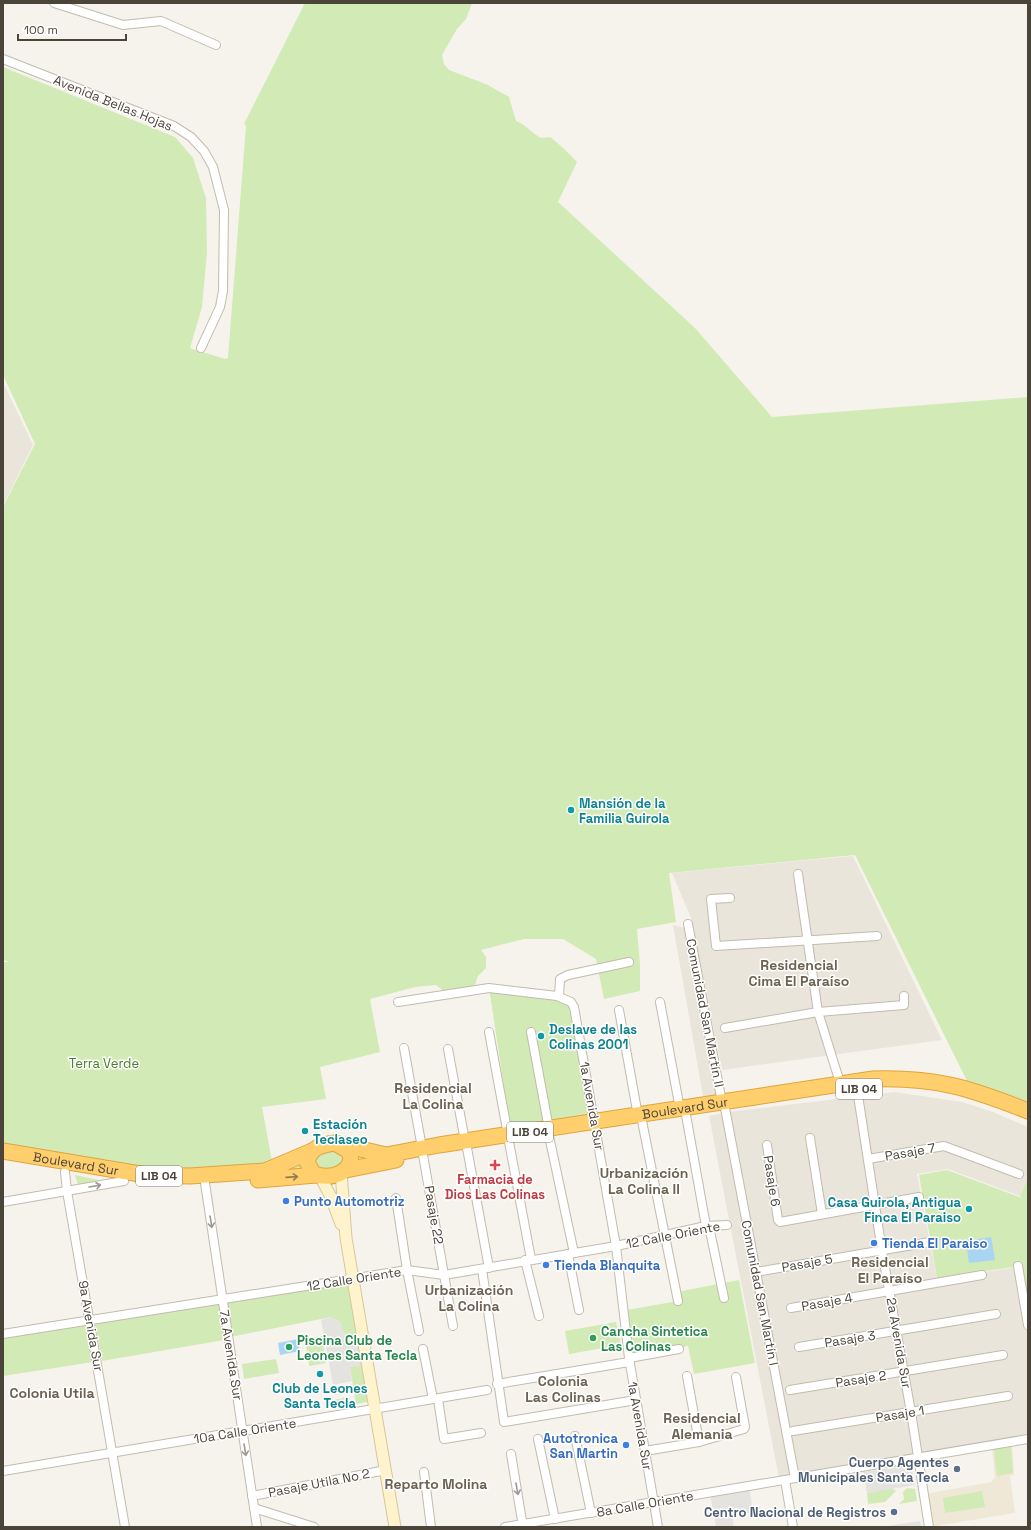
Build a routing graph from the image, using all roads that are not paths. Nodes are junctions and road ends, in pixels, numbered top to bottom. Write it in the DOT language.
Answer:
graph roads {
  1 [pos="54,3"];
  2 [pos="216,45"];
  3 [pos="3,59"];
  4 [pos="201,348"];
  5 [pos="798,874"];
  6 [pos="730,898"];
  7 [pos="688,924"];
  8 [pos="877,936"];
  9 [pos="807,940"];
  10 [pos="629,962"];
  11 [pos="559,996"];
  12 [pos="904,996"];
  13 [pos="398,1002"];
  14 [pos="660,1002"];
  15 [pos="619,1010"];
  16 [pos="818,1012"];
  17 [pos="726,1028"];
  18 [pos="489,1032"];
  19 [pos="531,1032"];
  20 [pos="404,1048"];
  21 [pos="448,1048"];
  22 [pos="841,1087"];
  23 [pos="857,1089"];
  24 [pos="723,1105"];
  25 [pos="1028,1111"];
  26 [pos="683,1112"];
  27 [pos="640,1118"];
  28 [pos="1028,1122"];
  29 [pos="595,1125"];
  30 [pos="549,1132"];
  31 [pos="508,1138"];
  32 [pos="810,1138"];
  33 [pos="339,1144"];
  34 [pos="466,1145"];
  35 [pos="766,1146"];
  36 [pos="3,1151"];
  37 [pos="312,1151"];
  38 [pos="422,1152"];
  39 [pos="868,1159"];
  40 [pos="3,1161"];
  41 [pos="344,1171"];
  42 [pos="65,1172"];
  43 [pos="1018,1174"];
  44 [pos="318,1176"];
  45 [pos="124,1181"];
  46 [pos="205,1183"];
  47 [pos="67,1191"];
  48 [pos="919,1197"];
  49 [pos="396,1198"];
  50 [pos="3,1202"];
  51 [pos="876,1205"];
  52 [pos="822,1214"];
  53 [pos="727,1225"];
  54 [pos="706,1226"];
  55 [pos="666,1235"];
  56 [pos="346,1238"];
  57 [pos="930,1242"];
  58 [pos="616,1246"];
  59 [pos="882,1251"];
  60 [pos="571,1253"];
  61 [pos="528,1260"];
  62 [pos="1018,1266"];
  63 [pos="486,1268"];
  64 [pos="407,1270"];
  65 [pos="756,1272"];
  66 [pos="444,1275"];
  67 [pos="982,1275"];
  68 [pos="353,1278"];
  69 [pos="890,1291"];
  70 [pos="724,1298"];
  71 [pos="222,1300"];
  72 [pos="678,1301"];
  73 [pos="791,1308"];
  74 [pos="579,1310"];
  75 [pos="996,1314"];
  76 [pos="539,1316"];
  77 [pos="91,1320"];
  78 [pos="453,1326"];
  79 [pos="1028,1326"];
  80 [pos="419,1331"];
  81 [pos="897,1332"];
  82 [pos="3,1334"];
  83 [pos="799,1348"];
  84 [pos="423,1349"];
  85 [pos="679,1349"];
  86 [pos="1002,1355"];
  87 [pos="629,1360"];
  88 [pos="904,1372"];
  89 [pos="687,1376"];
  90 [pos="736,1377"];
  91 [pos="497,1384"];
  92 [pos="487,1390"];
  93 [pos="790,1390"];
  94 [pos="1008,1396"];
  95 [pos="435,1399"];
  96 [pos="636,1400"];
  97 [pos="376,1409"];
  98 [pos="911,1412"];
  99 [pos="242,1431"];
  100 [pos="793,1431"];
  101 [pos="480,1433"];
  102 [pos="575,1436"];
  103 [pos="538,1439"];
  104 [pos="1028,1439"];
  105 [pos="699,1442"];
  106 [pos="645,1451"];
  107 [pos="113,1453"];
  108 [pos="511,1454"];
  109 [pos="918,1457"];
  110 [pos="386,1470"];
  111 [pos="3,1471"];
  112 [pos="424,1472"];
  113 [pos="795,1478"];
  114 [pos="785,1480"];
  115 [pos="252,1496"];
  116 [pos="654,1502"];
  117 [pos="254,1508"];
  118 [pos="591,1513"];
  119 [pos="555,1519"];
  120 [pos="523,1526"];
  121 [pos="125,1527"];
  122 [pos="257,1527"];
  123 [pos="314,1527"];
  124 [pos="395,1527"];
  125 [pos="431,1527"];
  126 [pos="505,1527"];
  127 [pos="658,1527"];
  128 [pos="793,1527"];
  129 [pos="929,1527"];
  1 -- 2 [label="street"];
  3 -- 4 [label="street, Avenida Bellas Hojas"];
  5 -- 9 [label="street"];
  6 -- 9 [label="street"];
  7 -- 24 [label="street, Comunidad San Martín II"];
  8 -- 9 [label="street"];
  9 -- 16 [label="street"];
  10 -- 11 [label="street"];
  11 -- 13 [label="street"];
  11 -- 29 [label="street, 1a Avenida Sur"];
  12 -- 16 [label="street"];
  14 -- 26 [label="street"];
  15 -- 27 [label="street"];
  16 -- 17 [label="street"];
  16 -- 22 [label="street"];
  18 -- 31 [label="street"];
  19 -- 30 [label="street"];
  20 -- 38 [label="street, Pasaje 22"];
  21 -- 34 [label="street"];
  22 -- 23 [label="highway, Boulevard Sur / LIB 04"];
  22 -- 24 [label="highway, Boulevard Sur / LIB 04"];
  22 -- 25 [label="highway, Boulevard Sur / LIB 04"];
  23 -- 28 [label="highway, Boulevard Sur / LIB 04"];
  23 -- 39 [label="street, 2a Avenida Sur"];
  24 -- 26 [label="highway, Boulevard Sur / LIB 04"];
  24 -- 65 [label="street, Comunidad San Martín I"];
  26 -- 27 [label="highway, Boulevard Sur / LIB 04"];
  26 -- 54 [label="street"];
  27 -- 29 [label="highway, Boulevard Sur / LIB 04"];
  27 -- 55 [label="street"];
  29 -- 30 [label="highway, Boulevard Sur / LIB 04"];
  29 -- 58 [label="street, 1a Avenida Sur"];
  30 -- 31 [label="highway, Boulevard Sur / LIB 04"];
  30 -- 60 [label="street"];
  31 -- 34 [label="highway, Boulevard Sur / LIB 04"];
  31 -- 61 [label="street"];
  32 -- 52 [label="street"];
  33 -- 37 [label="highway, LIB 04"];
  33 -- 38 [label="highway, Boulevard Sur / LIB 04"];
  33 -- 41 [label="highway"];
  34 -- 38 [label="highway, Boulevard Sur / LIB 04"];
  34 -- 63 [label="street"];
  35 -- 52 [label="street, Pasaje 6"];
  36 -- 37 [label="highway, Boulevard Sur / LIB 04"];
  37 -- 44 [label="highway"];
  38 -- 41 [label="highway, Boulevard Sur / LIB 04"];
  38 -- 66 [label="street, Pasaje 22"];
  39 -- 43 [label="street, Pasaje 7"];
  39 -- 51 [label="street, 2a Avenida Sur"];
  40 -- 42 [label="highway, Boulevard Sur / LIB 04"];
  41 -- 44 [label="highway, LIB 04"];
  41 -- 56 [label="street"];
  42 -- 45 [label="highway, Boulevard Sur / LIB 04"];
  42 -- 47 [label="street, 9a Avenida Sur"];
  46 -- 44 [label="highway, Boulevard Sur / LIB 04, one-way"];
  44 -- 56 [label="street"];
  45 -- 46 [label="highway, Boulevard Sur / LIB 04"];
  47 -- 45 [label="street, one-way"];
  46 -- 71 [label="street, 7a Avenida Sur, one-way"];
  47 -- 50 [label="street"];
  47 -- 77 [label="street, 9a Avenida Sur"];
  48 -- 51 [label="street, Pasaje 6"];
  49 -- 64 [label="street"];
  51 -- 52 [label="street, Pasaje 6"];
  51 -- 59 [label="street, 2a Avenida Sur"];
  53 -- 54 [label="street, 12 Calle Oriente"];
  54 -- 55 [label="street, 12 Calle Oriente"];
  54 -- 70 [label="street"];
  55 -- 58 [label="street, 12 Calle Oriente"];
  55 -- 72 [label="street"];
  56 -- 68 [label="street"];
  57 -- 59 [label="street, Pasaje 5"];
  58 -- 60 [label="street, 12 Calle Oriente"];
  58 -- 87 [label="street, 1a Avenida Sur"];
  59 -- 65 [label="street, Pasaje 5"];
  59 -- 69 [label="street, 2a Avenida Sur"];
  60 -- 61 [label="street, 12 Calle Oriente"];
  60 -- 74 [label="street"];
  61 -- 63 [label="street, 12 Calle Oriente"];
  61 -- 76 [label="street"];
  62 -- 79 [label="street"];
  63 -- 66 [label="street, 12 Calle Oriente"];
  63 -- 91 [label="street"];
  64 -- 66 [label="street, 12 Calle Oriente"];
  64 -- 68 [label="street, 12 Calle Oriente"];
  64 -- 80 [label="street"];
  65 -- 113 [label="street, Comunidad San Martín I"];
  66 -- 78 [label="street"];
  67 -- 69 [label="street, Pasaje 4"];
  68 -- 71 [label="street, 12 Calle Oriente"];
  68 -- 97 [label="street"];
  69 -- 73 [label="street, Pasaje 4"];
  69 -- 81 [label="street, 2a Avenida Sur"];
  71 -- 77 [label="street, 12 Calle Oriente"];
  71 -- 99 [label="street, 7a Avenida Sur"];
  75 -- 81 [label="street, Pasaje 3"];
  77 -- 82 [label="street, 12 Calle Oriente"];
  77 -- 107 [label="street, 9a Avenida Sur"];
  81 -- 83 [label="street, Pasaje 3"];
  81 -- 88 [label="street, 2a Avenida Sur"];
  84 -- 95 [label="street"];
  85 -- 87 [label="street"];
  86 -- 88 [label="street, Pasaje 2"];
  87 -- 91 [label="street"];
  87 -- 96 [label="street, 1a Avenida Sur"];
  88 -- 93 [label="street, Pasaje 2"];
  88 -- 98 [label="street, 2a Avenida Sur"];
  89 -- 105 [label="street"];
  90 -- 105 [label="street"];
  91 -- 96 [label="street"];
  92 -- 95 [label="street, 10a Calle Oriente"];
  94 -- 98 [label="street, Pasaje 1"];
  95 -- 97 [label="street, 10a Calle Oriente"];
  95 -- 101 [label="street"];
  96 -- 106 [label="street, 1a Avenida Sur"];
  97 -- 99 [label="street, 10a Calle Oriente"];
  97 -- 110 [label="street"];
  98 -- 100 [label="street, Pasaje 1"];
  98 -- 109 [label="street, 2a Avenida Sur"];
  99 -- 107 [label="street, 10a Calle Oriente"];
  99 -- 115 [label="street, 7a Avenida Sur, one-way"];
  102 -- 118 [label="street"];
  103 -- 119 [label="street"];
  104 -- 109 [label="street, 8a Calle Oriente"];
  105 -- 106 [label="street"];
  106 -- 116 [label="street, 1a Avenida Sur"];
  107 -- 111 [label="street, 10a Calle Oriente"];
  107 -- 121 [label="street, 9a Avenida Sur"];
  108 -- 120 [label="street, one-way"];
  109 -- 113 [label="street, 8a Calle Oriente"];
  109 -- 129 [label="street, 2a Avenida Sur"];
  110 -- 115 [label="street, Pasaje Utila No 2"];
  110 -- 124 [label="street"];
  112 -- 125 [label="street"];
  113 -- 114 [label="street, 8a Calle Oriente"];
  114 -- 116 [label="street, 8a Calle Oriente"];
  114 -- 128 [label="street"];
  115 -- 117 [label="street, 7a Avenida Sur"];
  116 -- 118 [label="street, 8a Calle Oriente"];
  116 -- 127 [label="street, 1a Avenida Sur"];
  117 -- 122 [label="street, 7a Avenida Sur"];
  117 -- 123 [label="street"];
  118 -- 119 [label="street, 8a Calle Oriente"];
  119 -- 120 [label="street, 8a Calle Oriente"];
  120 -- 126 [label="street, 8a Calle Oriente"];
}
